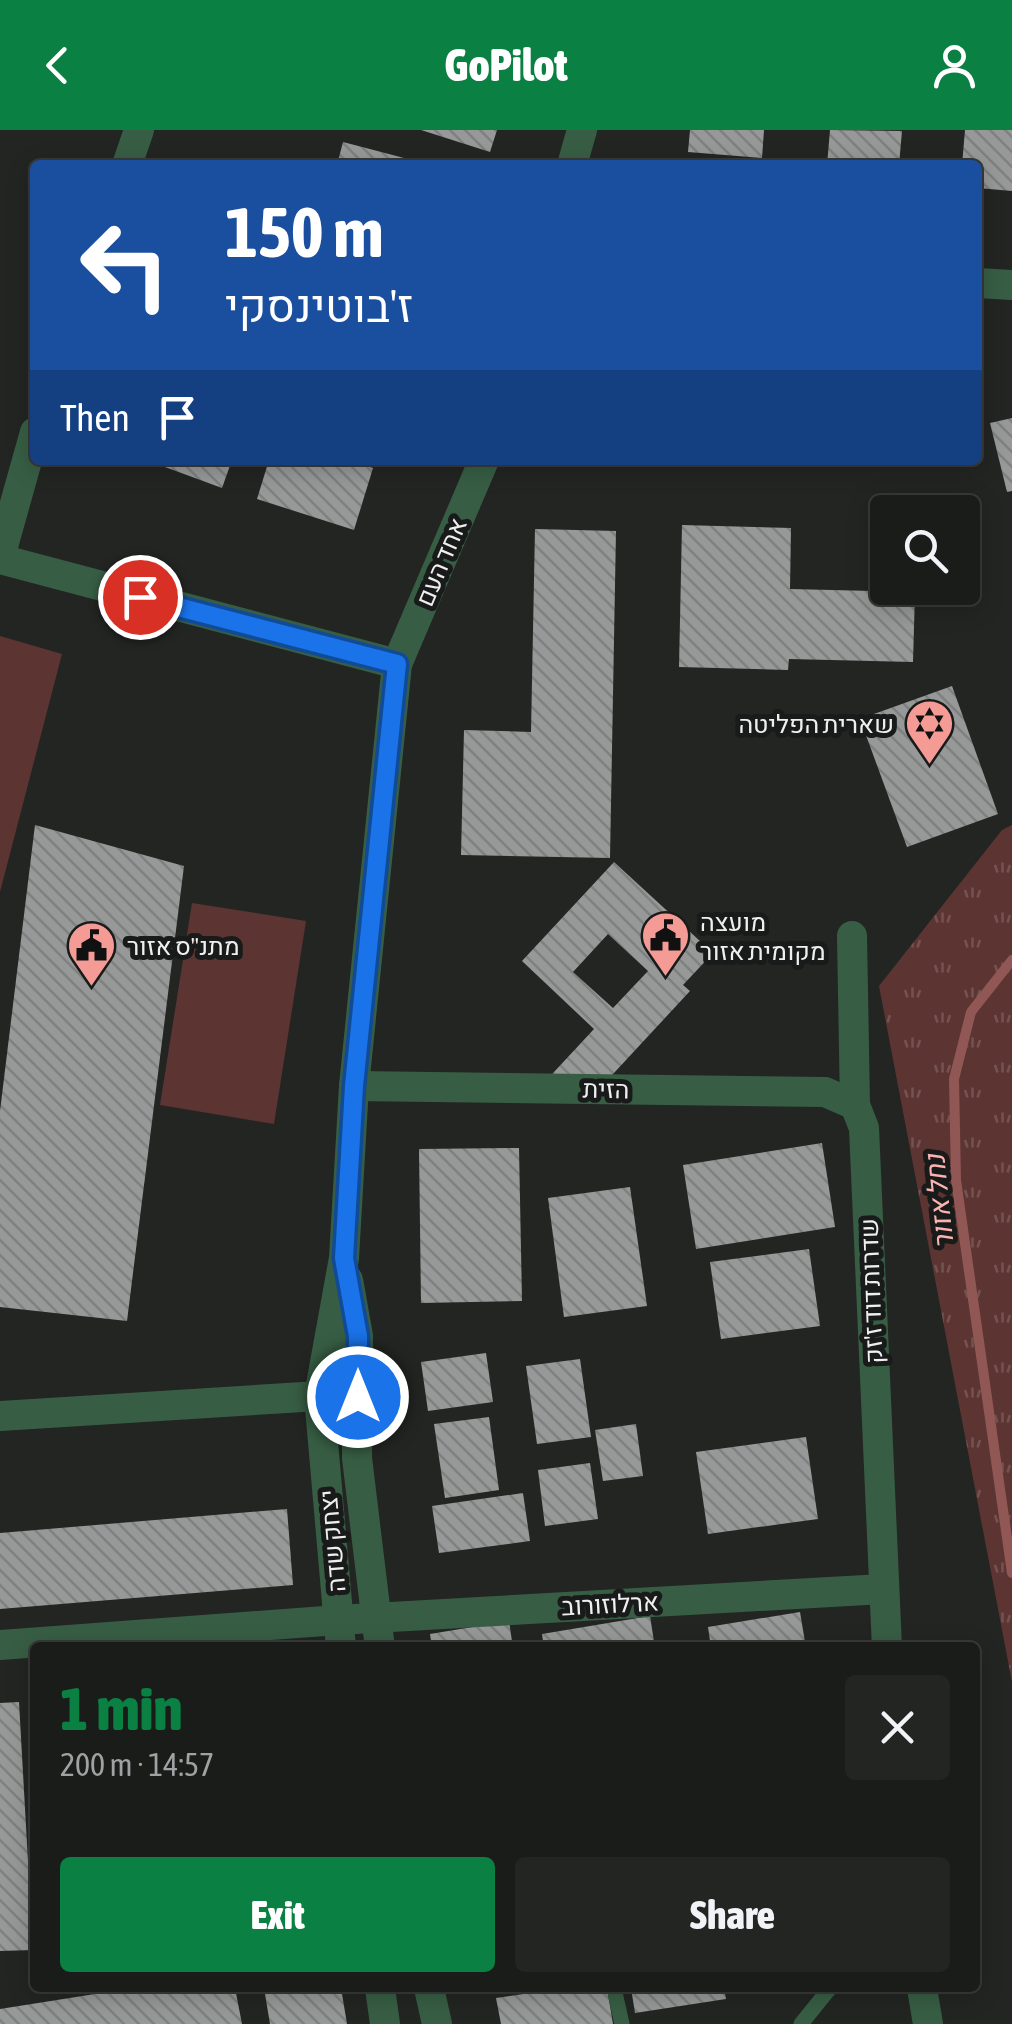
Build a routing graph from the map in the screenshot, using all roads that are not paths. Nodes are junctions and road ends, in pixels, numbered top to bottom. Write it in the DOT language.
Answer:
graph roads {
  1 [pos="139,130"];
  2 [pos="582,130"];
  3 [pos="129,160"];
  4 [pos="573,160"];
  5 [pos="982,283"];
  6 [pos="1012,285"];
  7 [pos="30,450"];
  8 [pos="482,465"];
  9 [pos="0,558"];
  10 [pos="397,664"];
  11 [pos="852,936"];
  12 [pos="354,1086"];
  13 [pos="854,1105"];
  14 [pos="344,1258"];
  15 [pos="320,1396"];
  16 [pos="0,1416"];
  17 [pos="883,1590"];
  18 [pos="378,1632"];
  19 [pos="340,1634"];
  20 [pos="144,1641"];
  21 [pos="108,1642"];
  22 [pos="887,1642"];
  23 [pos="30,1644"];
  24 [pos="0,1645"];
  25 [pos="381,1992"];
  26 [pos="430,1992"];
  27 [pos="615,1992"];
  28 [pos="827,1992"];
  29 [pos="923,1992"];
  30 [pos="385,2024"];
  31 [pos="437,2024"];
  32 [pos="622,2024"];
  33 [pos="801,2024"];
  34 [pos="928,2024"];
  1 -- 3 [label="street"];
  2 -- 4 [label="street"];
  5 -- 6 [label="street"];
  7 -- 9 [label="street"];
  8 -- 10 [label="street, אחד העם"];
  9 -- 10 [label="street"];
  10 -- 12 [label="street, יצחק שדה"];
  11 -- 13 [label="street, שדרות דוד ז'זק"];
  12 -- 13 [label="street, הזית"];
  12 -- 14 [label="street, יצחק שדה"];
  13 -- 17 [label="street, שדרות דוד ז'זק"];
  14 -- 15 [label="street, יצחק שדה"];
  14 -- 18 [label="street, יצחק שדה"];
  15 -- 16 [label="street"];
  15 -- 19 [label="street, יצחק שדה"];
  17 -- 18 [label="street, ארלוזורוב"];
  17 -- 22 [label="street, שדרות דוד ז'זק"];
  18 -- 19 [label="street, ארלוזורוב"];
  19 -- 20 [label="street, ארלוזורוב"];
  20 -- 21 [label="street, ארלוזורוב"];
  23 -- 24 [label="street, ארלוזורוב"];
  25 -- 30 [label="street"];
  26 -- 31 [label="street"];
  27 -- 32 [label="lane"];
  28 -- 33 [label="lane"];
  29 -- 34 [label="street"];
}
